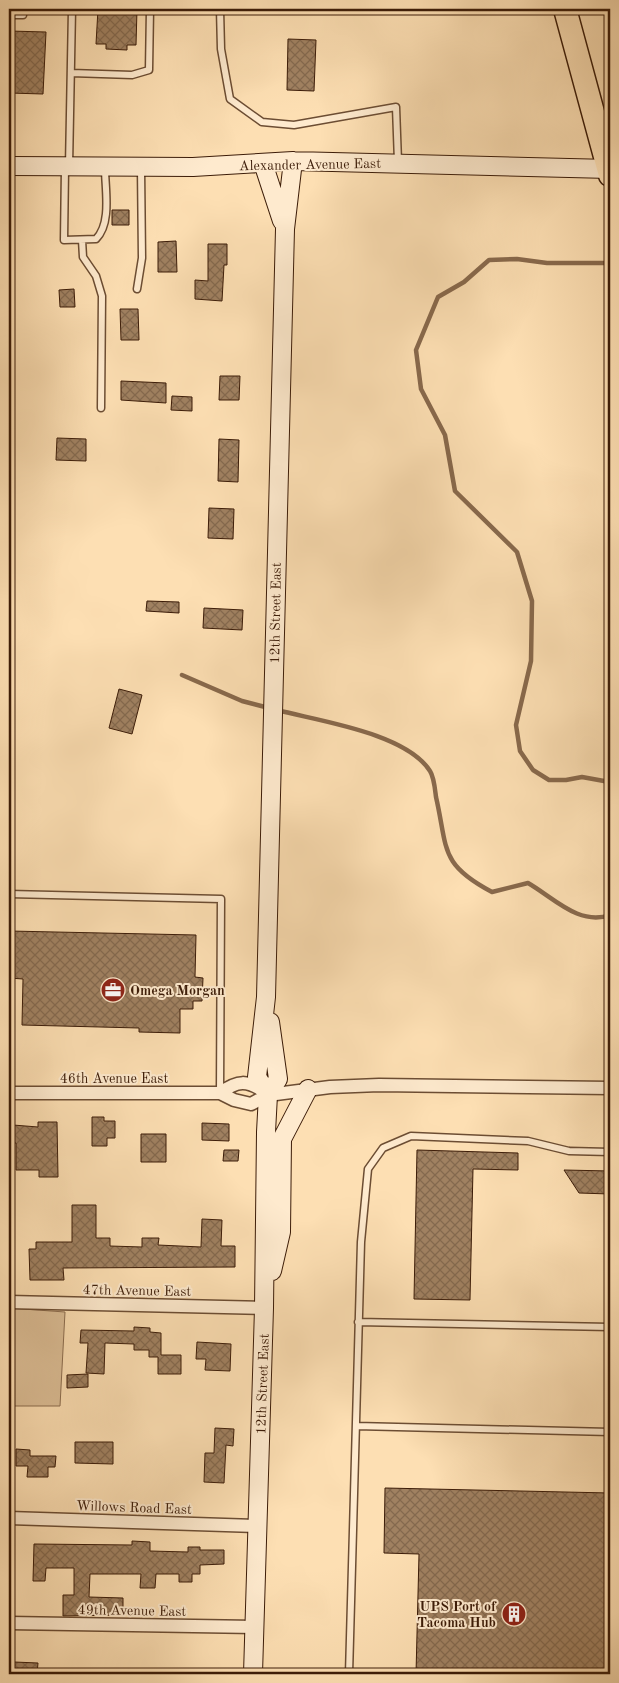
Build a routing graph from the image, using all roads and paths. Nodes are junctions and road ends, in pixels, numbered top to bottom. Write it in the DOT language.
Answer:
graph roads {
  1 [pos="23,9"];
  2 [pos="72,9"];
  3 [pos="150,9"];
  4 [pos="220,9"];
  5 [pos="565,9"];
  6 [pos="9,15"];
  7 [pos="71,73"];
  8 [pos="293,161"];
  9 [pos="263,163"];
  10 [pos="398,163"];
  11 [pos="9,166"];
  12 [pos="67,167"];
  13 [pos="105,167"];
  14 [pos="141,167"];
  15 [pos="610,171"];
  16 [pos="285,229"];
  17 [pos="82,240"];
  18 [pos="137,289"];
  19 [pos="101,408"];
  20 [pos="9,894"];
  21 [pos="610,1088"];
  22 [pos="308,1090"];
  23 [pos="9,1093"];
  24 [pos="220,1093"];
  25 [pos="268,1094"];
  26 [pos="610,1152"];
  27 [pos="9,1302"];
  28 [pos="264,1308"];
  29 [pos="358,1322"];
  30 [pos="610,1327"];
  31 [pos="356,1426"];
  32 [pos="610,1432"];
  33 [pos="9,1518"];
  34 [pos="258,1526"];
  35 [pos="9,1623"];
  36 [pos="255,1626"];
  37 [pos="254,1674"];
  38 [pos="349,1674"];
  1 -- 6 [label="lane"];
  2 -- 7 [label="lane"];
  3 -- 7 [label="lane"];
  4 -- 10 [label="lane"];
  5 -- 15 [label="highway"];
  7 -- 12 [label="lane"];
  8 -- 9 [label="street, Alexander Avenue East"];
  8 -- 10 [label="street, Alexander Avenue East"];
  8 -- 16 [label="street, 12th Street East"];
  9 -- 14 [label="street, Alexander Avenue East"];
  9 -- 16 [label="street, 12th Street East"];
  10 -- 15 [label="street, Alexander Avenue East"];
  11 -- 12 [label="street, Alexander Avenue East"];
  12 -- 13 [label="street, Alexander Avenue East"];
  12 -- 17 [label="lane"];
  13 -- 14 [label="street, Alexander Avenue East"];
  13 -- 17 [label="lane"];
  14 -- 18 [label="lane"];
  16 -- 25 [label="street, 12th Street East"];
  17 -- 19 [label="lane"];
  20 -- 24 [label="lane"];
  21 -- 22 [label="street"];
  22 -- 25 [label="street"];
  22 -- 28 [label="street"];
  23 -- 24 [label="street, 46th Avenue East"];
  24 -- 25 [label="street, 46th Avenue East"];
  24 -- 25 [label="street, 46th Avenue East"];
  25 -- 28 [label="street, 12th Street East"];
  26 -- 29 [label="lane"];
  27 -- 28 [label="street, 47th Avenue East"];
  28 -- 34 [label="street, 12th Street East"];
  29 -- 30 [label="lane"];
  29 -- 31 [label="lane"];
  31 -- 32 [label="lane"];
  31 -- 38 [label="lane"];
  33 -- 34 [label="street, Willows Road East"];
  34 -- 36 [label="street, 12th Street East"];
  35 -- 36 [label="street, 49th Avenue East"];
  36 -- 37 [label="street, 12th Street East"];
}
